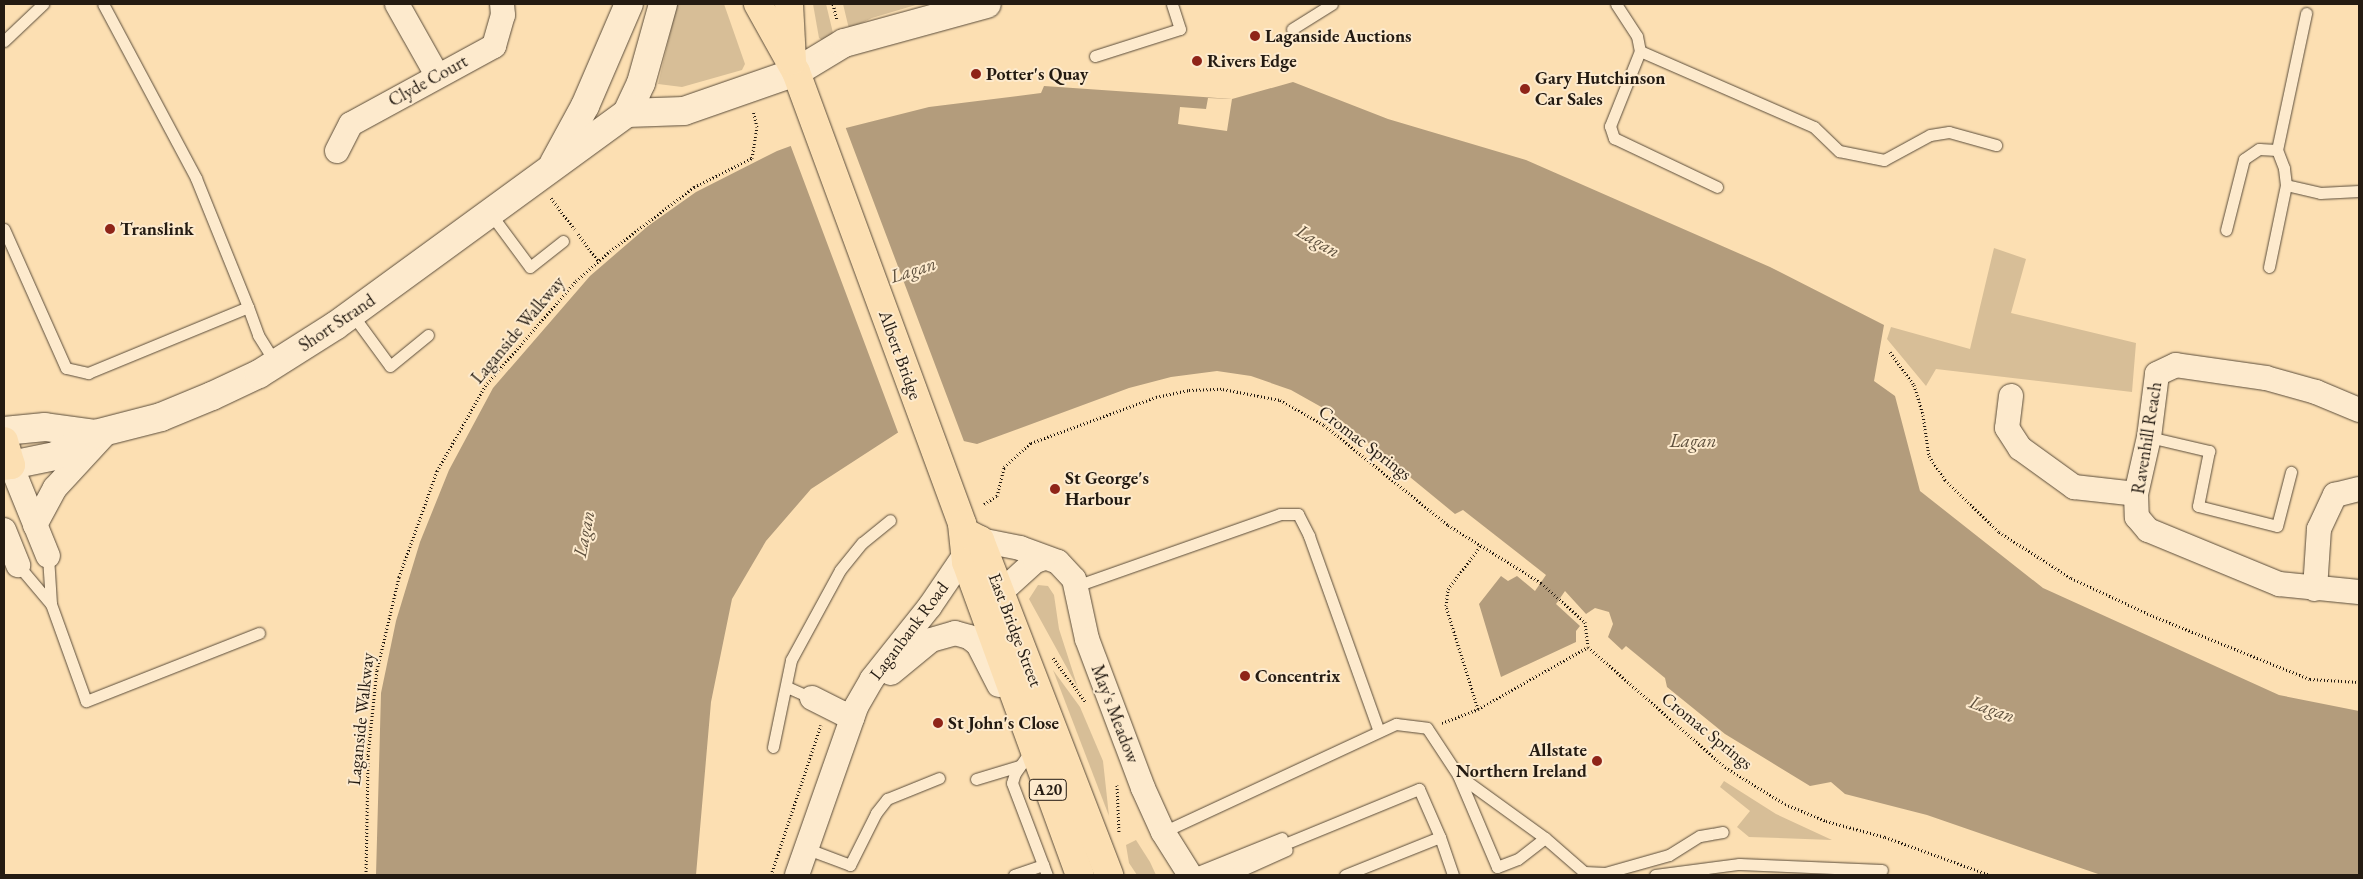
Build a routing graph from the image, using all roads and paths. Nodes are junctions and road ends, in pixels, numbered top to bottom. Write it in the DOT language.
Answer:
graph roads {
  1 [pos="43,4"];
  2 [pos="103,4"];
  3 [pos="397,4"];
  4 [pos="502,4"];
  5 [pos="630,4"];
  6 [pos="663,4"];
  7 [pos="789,4"];
  8 [pos="834,4"];
  9 [pos="1172,4"];
  10 [pos="1332,4"];
  11 [pos="1616,4"];
  12 [pos="978,7"];
  13 [pos="764,10"];
  14 [pos="2306,13"];
  15 [pos="840,29"];
  16 [pos="1292,30"];
  17 [pos="4,41"];
  18 [pos="1640,51"];
  19 [pos="1095,56"];
  20 [pos="794,67"];
  21 [pos="437,76"];
  22 [pos="753,86"];
  23 [pos="627,113"];
  24 [pos="1996,145"];
  25 [pos="2277,150"];
  26 [pos="337,151"];
  27 [pos="545,171"];
  28 [pos="2286,185"];
  29 [pos="1717,187"];
  30 [pos="2359,191"];
  31 [pos="490,213"];
  32 [pos="4,229"];
  33 [pos="2226,230"];
  34 [pos="563,241"];
  35 [pos="599,262"];
  36 [pos="2268,267"];
  37 [pos="248,307"];
  38 [pos="352,314"];
  39 [pos="428,335"];
  40 [pos="1890,352"];
  41 [pos="276,364"];
  42 [pos="2011,396"];
  43 [pos="2359,410"];
  44 [pos="4,431"];
  45 [pos="101,433"];
  46 [pos="2149,437"];
  47 [pos="6,457"];
  48 [pos="942,468"];
  49 [pos="2291,472"];
  50 [pos="2359,489"];
  51 [pos="2136,494"];
  52 [pos="984,504"];
  53 [pos="890,520"];
  54 [pos="35,525"];
  55 [pos="5,535"];
  56 [pos="970,543"];
  57 [pos="1482,544"];
  58 [pos="48,556"];
  59 [pos="1044,558"];
  60 [pos="18,565"];
  61 [pos="1076,586"];
  62 [pos="2315,589"];
  63 [pos="2359,592"];
  64 [pos="1000,593"];
  65 [pos="51,604"];
  66 [pos="259,633"];
  67 [pos="1588,646"];
  68 [pos="1049,653"];
  69 [pos="2359,682"];
  70 [pos="787,687"];
  71 [pos="812,698"];
  72 [pos="1015,700"];
  73 [pos="1091,709"];
  74 [pos="1478,709"];
  75 [pos="854,712"];
  76 [pos="1427,728"];
  77 [pos="1379,731"];
  78 [pos="773,747"];
  79 [pos="1026,757"];
  80 [pos="1458,775"];
  81 [pos="1117,777"];
  82 [pos="939,778"];
  83 [pos="976,778"];
  84 [pos="802,783"];
  85 [pos="1163,832"];
  86 [pos="1723,832"];
  87 [pos="1303,836"];
  88 [pos="1440,837"];
  89 [pos="1545,838"];
  90 [pos="1119,841"];
  91 [pos="804,847"];
  92 [pos="1045,870"];
  93 [pos="1882,870"];
  94 [pos="1498,871"];
  95 [pos="366,875"];
  96 [pos="771,875"];
  97 [pos="797,875"];
  98 [pos="1014,875"];
  99 [pos="1080,875"];
  100 [pos="1109,875"];
  101 [pos="1190,875"];
  102 [pos="1209,875"];
  103 [pos="1231,875"];
  104 [pos="1345,875"];
  105 [pos="1453,875"];
  106 [pos="1655,875"];
  107 [pos="1990,875"];
  1 -- 17 [label="lane"];
  2 -- 37 [label="lane"];
  3 -- 21 [label="street"];
  4 -- 21 [label="street, Clyde Court"];
  5 -- 27 [label="main road, Short Strand"];
  6 -- 23 [label="main road, Short Strand"];
  7 -- 20 [label="main road, A20"];
  8 -- 15 [label="path"];
  9 -- 19 [label="lane"];
  10 -- 16 [label="lane"];
  11 -- 18 [label="lane"];
  12 -- 20 [label="main road"];
  13 -- 20 [label="main road, A20"];
  14 -- 25 [label="lane"];
  18 -- 24 [label="lane"];
  18 -- 29 [label="lane"];
  20 -- 22 [label="main road"];
  20 -- 48 [label="main road, Albert Bridge / A20"];
  21 -- 26 [label="street, Clyde Court"];
  22 -- 23 [label="main road"];
  22 -- 35 [label="path, Laganside Walkway"];
  23 -- 27 [label="main road, Short Strand"];
  25 -- 28 [label="lane"];
  25 -- 33 [label="lane"];
  27 -- 31 [label="main road, Short Strand"];
  27 -- 35 [label="path"];
  28 -- 30 [label="lane"];
  28 -- 36 [label="lane"];
  31 -- 34 [label="lane"];
  31 -- 38 [label="main road, Short Strand"];
  32 -- 37 [label="lane"];
  35 -- 95 [label="path, Laganside Walkway"];
  37 -- 41 [label="lane"];
  38 -- 39 [label="lane"];
  38 -- 41 [label="main road, Short Strand"];
  40 -- 69 [label="path"];
  41 -- 45 [label="main road, Short Strand"];
  42 -- 51 [label="street"];
  43 -- 46 [label="street, Ravenhill Reach"];
  44 -- 45 [label="main road, Short Strand"];
  45 -- 47 [label="main road, Short Strand"];
  45 -- 54 [label="street"];
  46 -- 49 [label="lane"];
  46 -- 51 [label="street, Ravenhill Reach"];
  47 -- 54 [label="street"];
  48 -- 56 [label="main road, East Bridge Street / A20"];
  50 -- 62 [label="street"];
  51 -- 62 [label="street, Ravenhill Reach"];
  52 -- 57 [label="path, Cromac Springs"];
  53 -- 70 [label="lane"];
  54 -- 58 [label="street"];
  55 -- 60 [label="street"];
  56 -- 59 [label="street, May's Meadow"];
  56 -- 64 [label="main road, East Bridge Street / A20"];
  56 -- 72 [label="main road, East Bridge Street / A20"];
  56 -- 75 [label="street, Laganbank Road"];
  57 -- 67 [label="path, Cromac Springs"];
  57 -- 74 [label="path"];
  58 -- 65 [label="lane"];
  59 -- 61 [label="street, May's Meadow"];
  59 -- 64 [label="street"];
  60 -- 65 [label="lane"];
  61 -- 77 [label="lane"];
  61 -- 85 [label="street, May's Meadow"];
  62 -- 63 [label="street, Ravenhill Reach"];
  64 -- 100 [label="main road, East Bridge Street / A20"];
  65 -- 66 [label="lane"];
  67 -- 74 [label="path"];
  67 -- 107 [label="path, Cromac Springs"];
  68 -- 73 [label="path"];
  70 -- 71 [label="lane"];
  70 -- 78 [label="lane"];
  71 -- 75 [label="street"];
  72 -- 75 [label="street, Laganbank Road"];
  72 -- 79 [label="main road, East Bridge Street / A20"];
  74 -- 76 [label="path"];
  75 -- 91 [label="street, Laganbank Road"];
  76 -- 77 [label="lane"];
  76 -- 80 [label="lane"];
  77 -- 85 [label="lane"];
  79 -- 83 [label="lane"];
  79 -- 92 [label="lane"];
  79 -- 99 [label="main road, East Bridge Street / A20"];
  80 -- 89 [label="lane"];
  80 -- 94 [label="lane"];
  81 -- 90 [label="path"];
  82 -- 91 [label="lane"];
  84 -- 96 [label="path"];
  85 -- 101 [label="street, May's Meadow"];
  86 -- 89 [label="lane"];
  87 -- 88 [label="lane"];
  87 -- 101 [label="lane"];
  87 -- 102 [label="lane"];
  87 -- 103 [label="lane"];
  88 -- 104 [label="lane"];
  88 -- 105 [label="lane"];
  89 -- 94 [label="lane"];
  91 -- 97 [label="street, Laganbank Road"];
  92 -- 98 [label="lane"];
  93 -- 106 [label="lane"];
}
